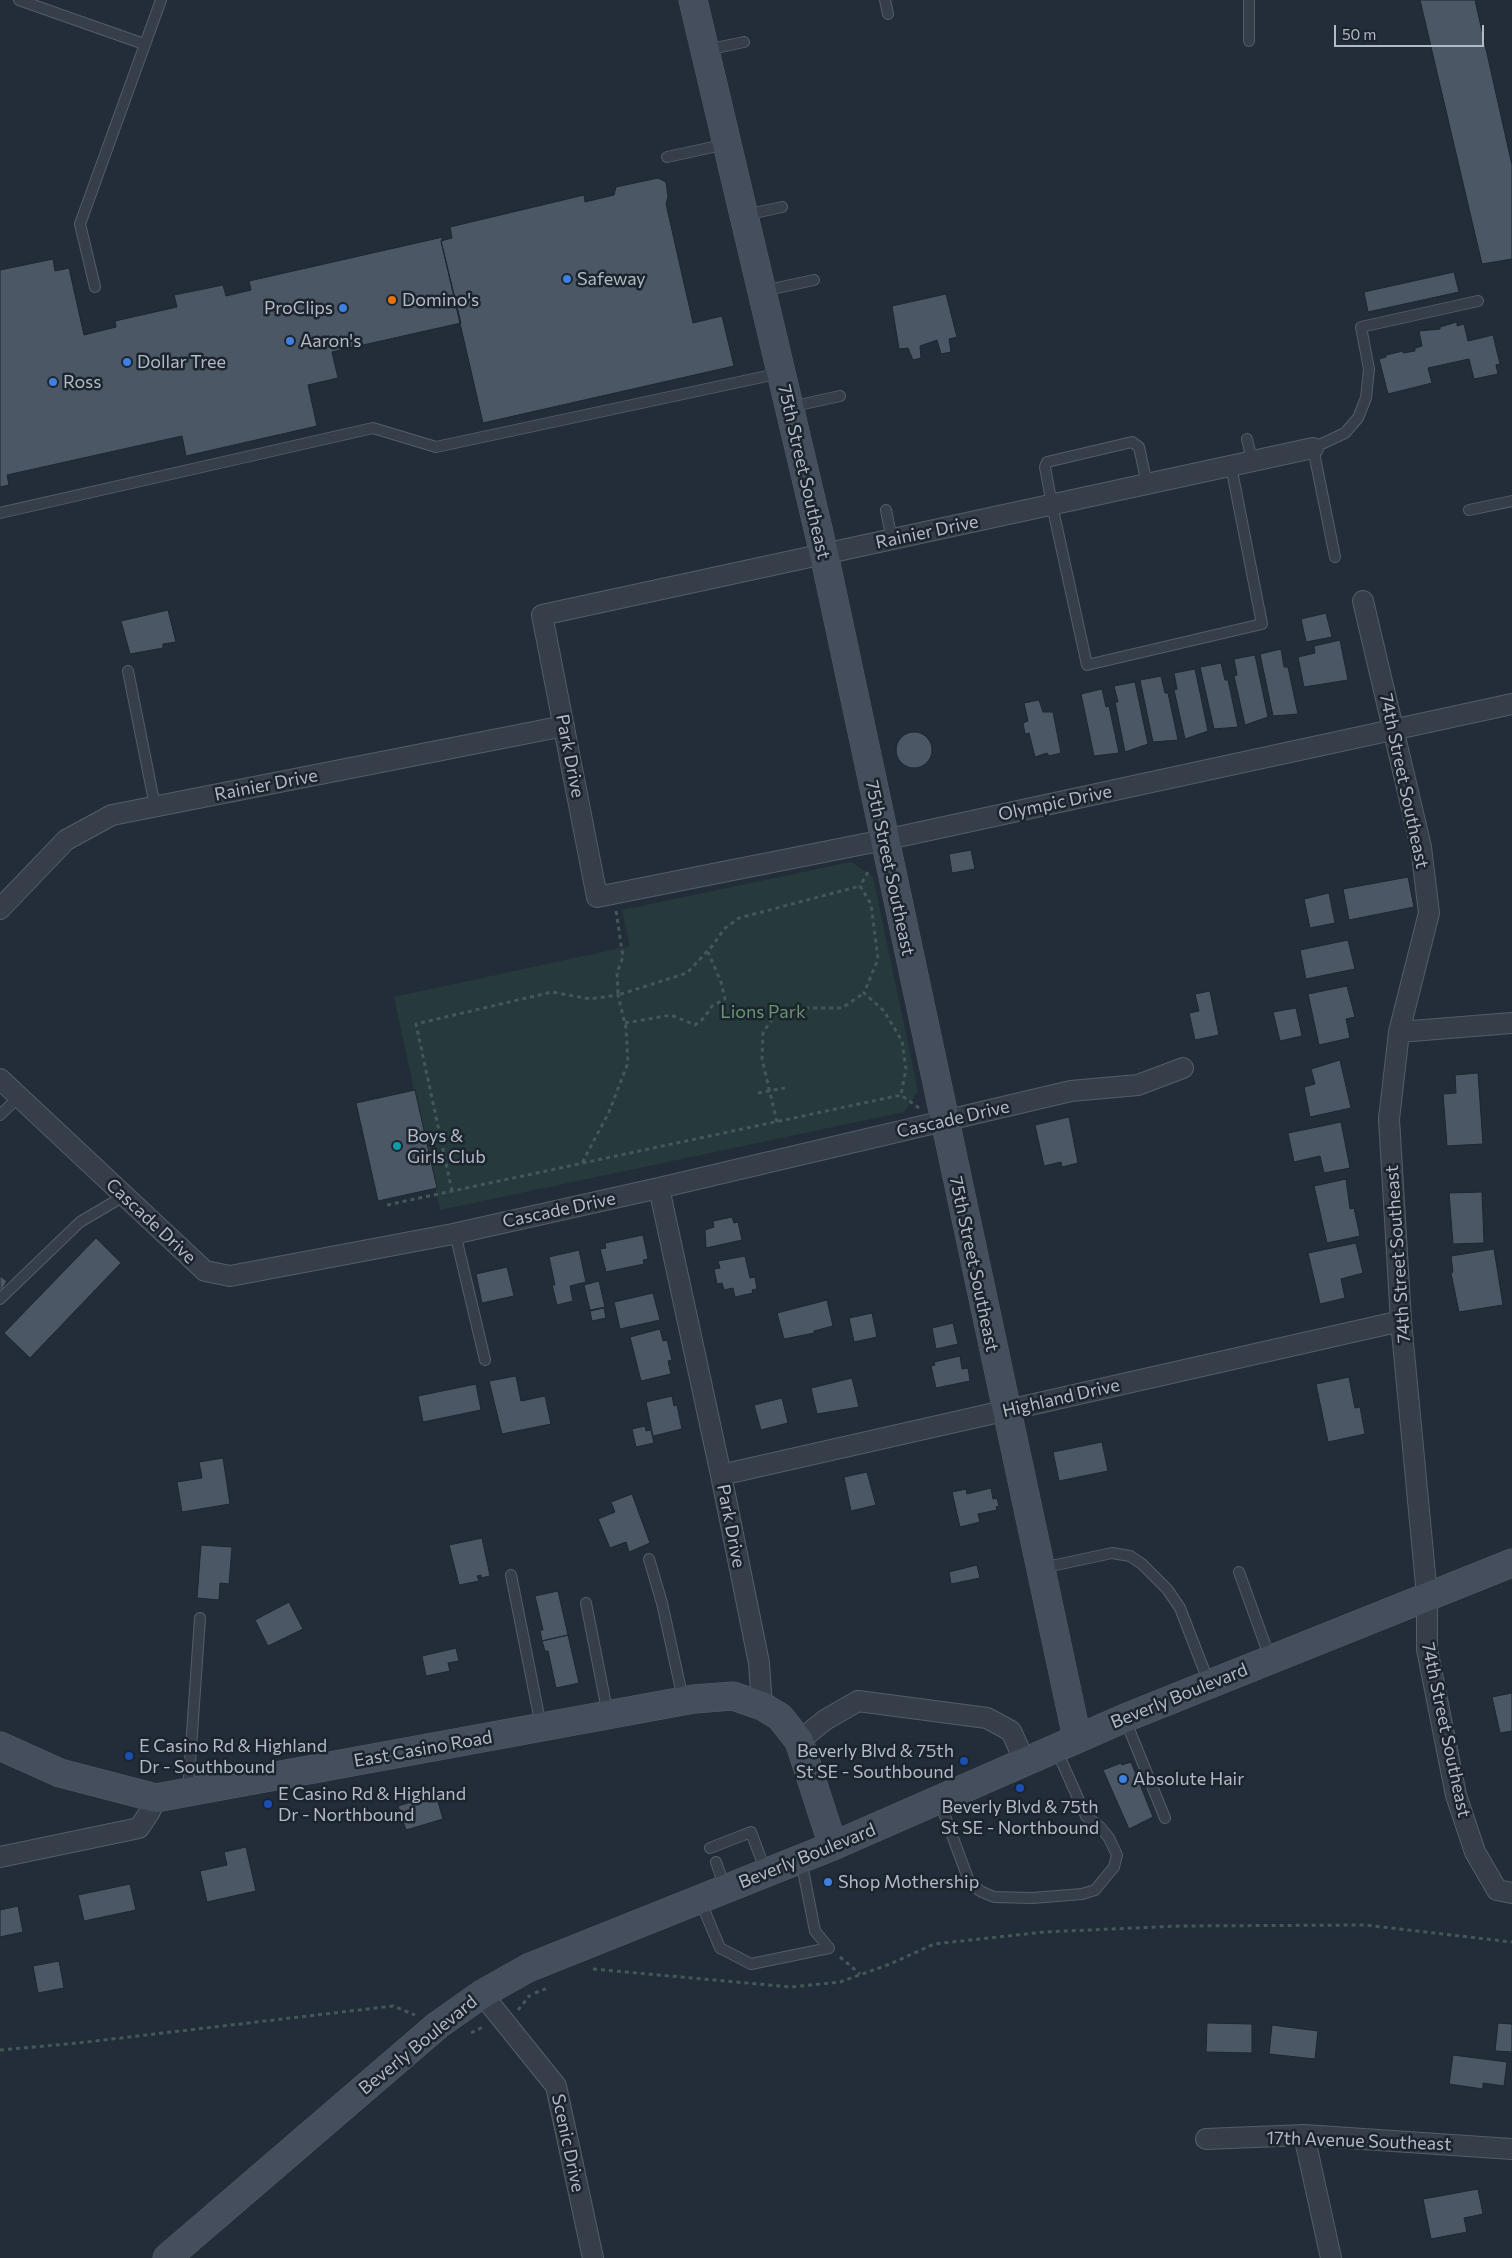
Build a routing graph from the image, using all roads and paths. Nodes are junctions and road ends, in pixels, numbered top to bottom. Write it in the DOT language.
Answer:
graph roads {
  1 [pos="19,0"];
  2 [pos="160,0"];
  3 [pos="692,0"];
  4 [pos="885,0"];
  5 [pos="1249,0"];
  6 [pos="888,14"];
  7 [pos="1249,41"];
  8 [pos="744,42"];
  9 [pos="144,44"];
  10 [pos="705,50"];
  11 [pos="728,144"];
  12 [pos="668,157"];
  13 [pos="782,207"];
  14 [pos="744,215"];
  15 [pos="814,280"];
  16 [pos="95,287"];
  17 [pos="762,292"];
  18 [pos="1478,301"];
  19 [pos="781,373"];
  20 [pos="840,396"];
  21 [pos="789,408"];
  22 [pos="1247,439"];
  23 [pos="1313,448"];
  24 [pos="1252,461"];
  25 [pos="1231,466"];
  26 [pos="1147,484"];
  27 [pos="1512,501"];
  28 [pos="1052,505"];
  29 [pos="886,510"];
  30 [pos="1469,510"];
  31 [pos="0,513"];
  32 [pos="892,540"];
  33 [pos="824,554"];
  34 [pos="1335,557"];
  35 [pos="1362,601"];
  36 [pos="542,615"];
  37 [pos="128,671"];
  38 [pos="1512,704"];
  39 [pos="564,726"];
  40 [pos="1393,730"];
  41 [pos="155,806"];
  42 [pos="884,840"];
  43 [pos="871,868"];
  44 [pos="860,886"];
  45 [pos="605,895"];
  46 [pos="0,909"];
  47 [pos="708,952"];
  48 [pos="864,992"];
  49 [pos="618,995"];
  50 [pos="625,1023"];
  51 [pos="1512,1023"];
  52 [pos="1399,1032"];
  53 [pos="1183,1068"];
  54 [pos="0,1079"];
  55 [pos="785,1088"];
  56 [pos="769,1091"];
  57 [pos="758,1093"];
  58 [pos="901,1095"];
  59 [pos="19,1097"];
  60 [pos="0,1115"];
  61 [pos="933,1116"];
  62 [pos="776,1122"];
  63 [pos="582,1163"];
  64 [pos="659,1188"];
  65 [pos="452,1191"];
  66 [pos="124,1196"];
  67 [pos="387,1204"];
  68 [pos="455,1233"];
  69 [pos="0,1299"];
  70 [pos="1401,1321"];
  71 [pos="485,1360"];
  72 [pos="1006,1411"];
  73 [pos="721,1475"];
  74 [pos="649,1559"];
  75 [pos="1512,1563"];
  76 [pos="1040,1569"];
  77 [pos="1239,1572"];
  78 [pos="510,1575"];
  79 [pos="1427,1595"];
  80 [pos="586,1603"];
  81 [pos="200,1618"];
  82 [pos="1270,1659"];
  83 [pos="1209,1684"];
  84 [pos="683,1701"];
  85 [pos="762,1706"];
  86 [pos="608,1715"];
  87 [pos="1125,1718"];
  88 [pos="541,1727"];
  89 [pos="799,1741"];
  90 [pos="1066,1743"];
  91 [pos="0,1746"];
  92 [pos="1025,1762"];
  93 [pos="188,1792"];
  94 [pos="156,1798"];
  95 [pos="939,1800"];
  96 [pos="1165,1818"];
  97 [pos="833,1846"];
  98 [pos="710,1848"];
  99 [pos="0,1857"];
  100 [pos="801,1859"];
  101 [pos="716,1862"];
  102 [pos="766,1873"];
  103 [pos="725,1889"];
  104 [pos="1512,1893"];
  105 [pos="699,1900"];
  106 [pos="829,1948"];
  107 [pos="861,1974"];
  108 [pos="482,1994"];
  109 [pos="1304,2135"];
  110 [pos="1206,2139"];
  111 [pos="1512,2149"];
  112 [pos="167,2258"];
  113 [pos="593,2258"];
  114 [pos="1331,2258"];
  1 -- 9 [label="lane"];
  2 -- 9 [label="lane"];
  3 -- 10 [label="street, 75th Street Southeast"];
  4 -- 6 [label="lane"];
  5 -- 7 [label="lane"];
  8 -- 10 [label="lane"];
  9 -- 16 [label="lane"];
  10 -- 11 [label="street, 75th Street Southeast"];
  11 -- 12 [label="lane"];
  11 -- 14 [label="street, 75th Street Southeast"];
  13 -- 14 [label="lane"];
  14 -- 17 [label="street, 75th Street Southeast"];
  15 -- 17 [label="lane"];
  17 -- 19 [label="street, 75th Street Southeast"];
  18 -- 23 [label="lane"];
  19 -- 21 [label="street, 75th Street Southeast"];
  19 -- 31 [label="lane"];
  20 -- 21 [label="lane"];
  21 -- 33 [label="street, 75th Street Southeast"];
  22 -- 24 [label="lane"];
  23 -- 24 [label="street, Rainier Drive"];
  23 -- 34 [label="lane"];
  24 -- 25 [label="street, Rainier Drive"];
  25 -- 26 [label="street, Rainier Drive"];
  25 -- 28 [label="lane"];
  26 -- 28 [label="street, Rainier Drive"];
  26 -- 28 [label="lane"];
  27 -- 30 [label="lane"];
  28 -- 32 [label="street, Rainier Drive"];
  29 -- 32 [label="lane"];
  32 -- 33 [label="street, Rainier Drive"];
  33 -- 36 [label="street, Rainier Drive"];
  33 -- 42 [label="street, 75th Street Southeast"];
  35 -- 40 [label="street, 74th Street Southeast"];
  36 -- 39 [label="street, Park Drive"];
  37 -- 41 [label="lane"];
  38 -- 40 [label="street, Olympic Drive"];
  39 -- 41 [label="street, Rainier Drive"];
  39 -- 45 [label="street, Park Drive"];
  40 -- 42 [label="street, Olympic Drive"];
  40 -- 52 [label="street, 74th Street Southeast"];
  41 -- 46 [label="street, Rainier Drive"];
  42 -- 45 [label="street, Olympic Drive"];
  42 -- 61 [label="street, 75th Street Southeast"];
  43 -- 44 [label="path"];
  44 -- 47 [label="path"];
  44 -- 48 [label="path"];
  45 -- 49 [label="path"];
  47 -- 49 [label="path"];
  47 -- 50 [label="path"];
  48 -- 56 [label="path"];
  48 -- 58 [label="path"];
  49 -- 50 [label="path"];
  49 -- 65 [label="path"];
  50 -- 63 [label="path"];
  51 -- 52 [label="street"];
  52 -- 70 [label="street, 74th Street Southeast"];
  53 -- 61 [label="street, Cascade Drive"];
  54 -- 59 [label="street, Cascade Drive"];
  55 -- 56 [label="path"];
  56 -- 57 [label="path"];
  56 -- 62 [label="path"];
  58 -- 61 [label="path"];
  58 -- 62 [label="path"];
  59 -- 60 [label="lane"];
  59 -- 66 [label="street, Cascade Drive"];
  61 -- 64 [label="street, Cascade Drive"];
  61 -- 72 [label="street, 75th Street Southeast"];
  62 -- 63 [label="path"];
  63 -- 65 [label="path"];
  64 -- 68 [label="street, Cascade Drive"];
  64 -- 73 [label="street, Park Drive"];
  65 -- 67 [label="path"];
  66 -- 68 [label="street, Cascade Drive"];
  66 -- 69 [label="lane"];
  68 -- 71 [label="lane"];
  70 -- 72 [label="street, Highland Drive"];
  70 -- 79 [label="street, 74th Street Southeast"];
  72 -- 73 [label="street, Highland Drive"];
  72 -- 76 [label="street, 75th Street Southeast"];
  73 -- 85 [label="street, Park Drive"];
  74 -- 84 [label="lane"];
  75 -- 79 [label="street, Beverly Boulevard"];
  76 -- 83 [label="lane"];
  76 -- 90 [label="street, 75th Street Southeast"];
  77 -- 82 [label="lane"];
  78 -- 88 [label="lane"];
  79 -- 82 [label="street, Beverly Boulevard"];
  79 -- 104 [label="street, 74th Street Southeast"];
  80 -- 86 [label="lane"];
  81 -- 93 [label="lane"];
  82 -- 83 [label="street, Beverly Boulevard"];
  83 -- 87 [label="street, Beverly Boulevard"];
  84 -- 85 [label="street, East Casino Road"];
  84 -- 86 [label="street, East Casino Road"];
  85 -- 89 [label="street"];
  86 -- 88 [label="street, East Casino Road"];
  87 -- 90 [label="street, Beverly Boulevard"];
  87 -- 96 [label="lane"];
  88 -- 93 [label="street, East Casino Road"];
  89 -- 92 [label="street"];
  89 -- 97 [label="street"];
  90 -- 92 [label="street, Beverly Boulevard"];
  90 -- 95 [label="lane"];
  91 -- 94 [label="street, East Casino Road"];
  92 -- 95 [label="street, Beverly Boulevard"];
  93 -- 94 [label="street, East Casino Road"];
  94 -- 99 [label="street"];
  95 -- 97 [label="street, Beverly Boulevard"];
  97 -- 100 [label="street, Beverly Boulevard"];
  98 -- 102 [label="lane"];
  100 -- 102 [label="street, Beverly Boulevard"];
  100 -- 106 [label="lane"];
  101 -- 103 [label="lane"];
  102 -- 103 [label="street, Beverly Boulevard"];
  103 -- 105 [label="street, Beverly Boulevard"];
  105 -- 106 [label="lane"];
  105 -- 108 [label="street, Beverly Boulevard"];
  106 -- 107 [label="path"];
  108 -- 112 [label="street, Beverly Boulevard"];
  108 -- 113 [label="street, Scenic Drive"];
  109 -- 110 [label="street, 17th Avenue Southeast"];
  109 -- 111 [label="street, 17th Avenue Southeast"];
  109 -- 114 [label="street"];
}
